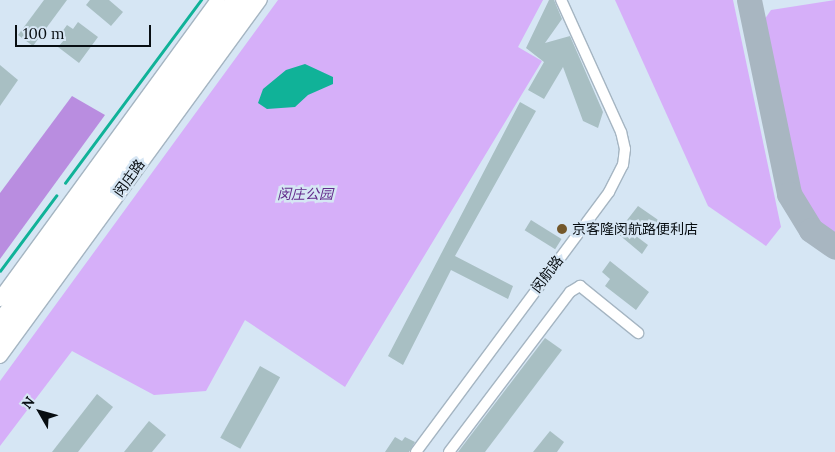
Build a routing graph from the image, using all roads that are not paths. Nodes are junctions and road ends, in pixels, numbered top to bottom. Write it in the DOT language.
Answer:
graph roads {
  1 [pos="218,0"];
  2 [pos="233,0"];
  3 [pos="247,0"];
  4 [pos="260,0"];
  5 [pos="561,0"];
  6 [pos="146,127"];
  7 [pos="0,299"];
  8 [pos="0,320"];
  9 [pos="638,333"];
  10 [pos="0,338"];
  11 [pos="0,356"];
  12 [pos="416,452"];
  13 [pos="449,452"];
  1 -- 6 [label="main road, 闵庄路"];
  2 -- 6 [label="main road, 闵庄路"];
  3 -- 6 [label="main road, 闵庄路"];
  4 -- 6 [label="main road, 闵庄路"];
  5 -- 12 [label="street, 闵航路"];
  6 -- 7 [label="main road, 闵庄路"];
  6 -- 8 [label="main road, 闵庄路"];
  6 -- 10 [label="main road, 闵庄路"];
  6 -- 11 [label="main road, 闵庄路"];
  9 -- 13 [label="street"];
}
